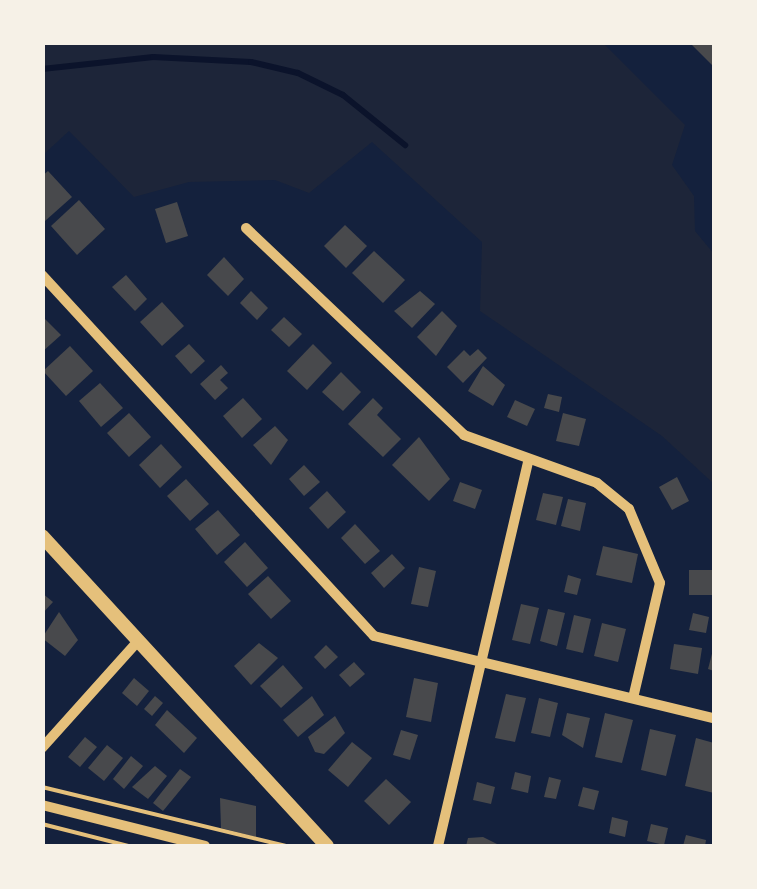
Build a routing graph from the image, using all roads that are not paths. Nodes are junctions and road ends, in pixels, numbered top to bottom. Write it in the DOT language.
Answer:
graph roads {
  1 [pos="246,228"];
  2 [pos="42,275"];
  3 [pos="528,461"];
  4 [pos="42,536"];
  5 [pos="138,641"];
  6 [pos="481,662"];
  7 [pos="633,698"];
  8 [pos="714,718"];
  9 [pos="42,748"];
  10 [pos="42,805"];
  11 [pos="205,846"];
  12 [pos="327,846"];
  13 [pos="438,846"];
  1 -- 3 [label="street"];
  2 -- 6 [label="street"];
  3 -- 6 [label="street"];
  3 -- 7 [label="street"];
  4 -- 5 [label="street"];
  5 -- 9 [label="street"];
  5 -- 12 [label="street"];
  6 -- 7 [label="street"];
  6 -- 13 [label="street"];
  7 -- 8 [label="street"];
  10 -- 11 [label="street"];
}
